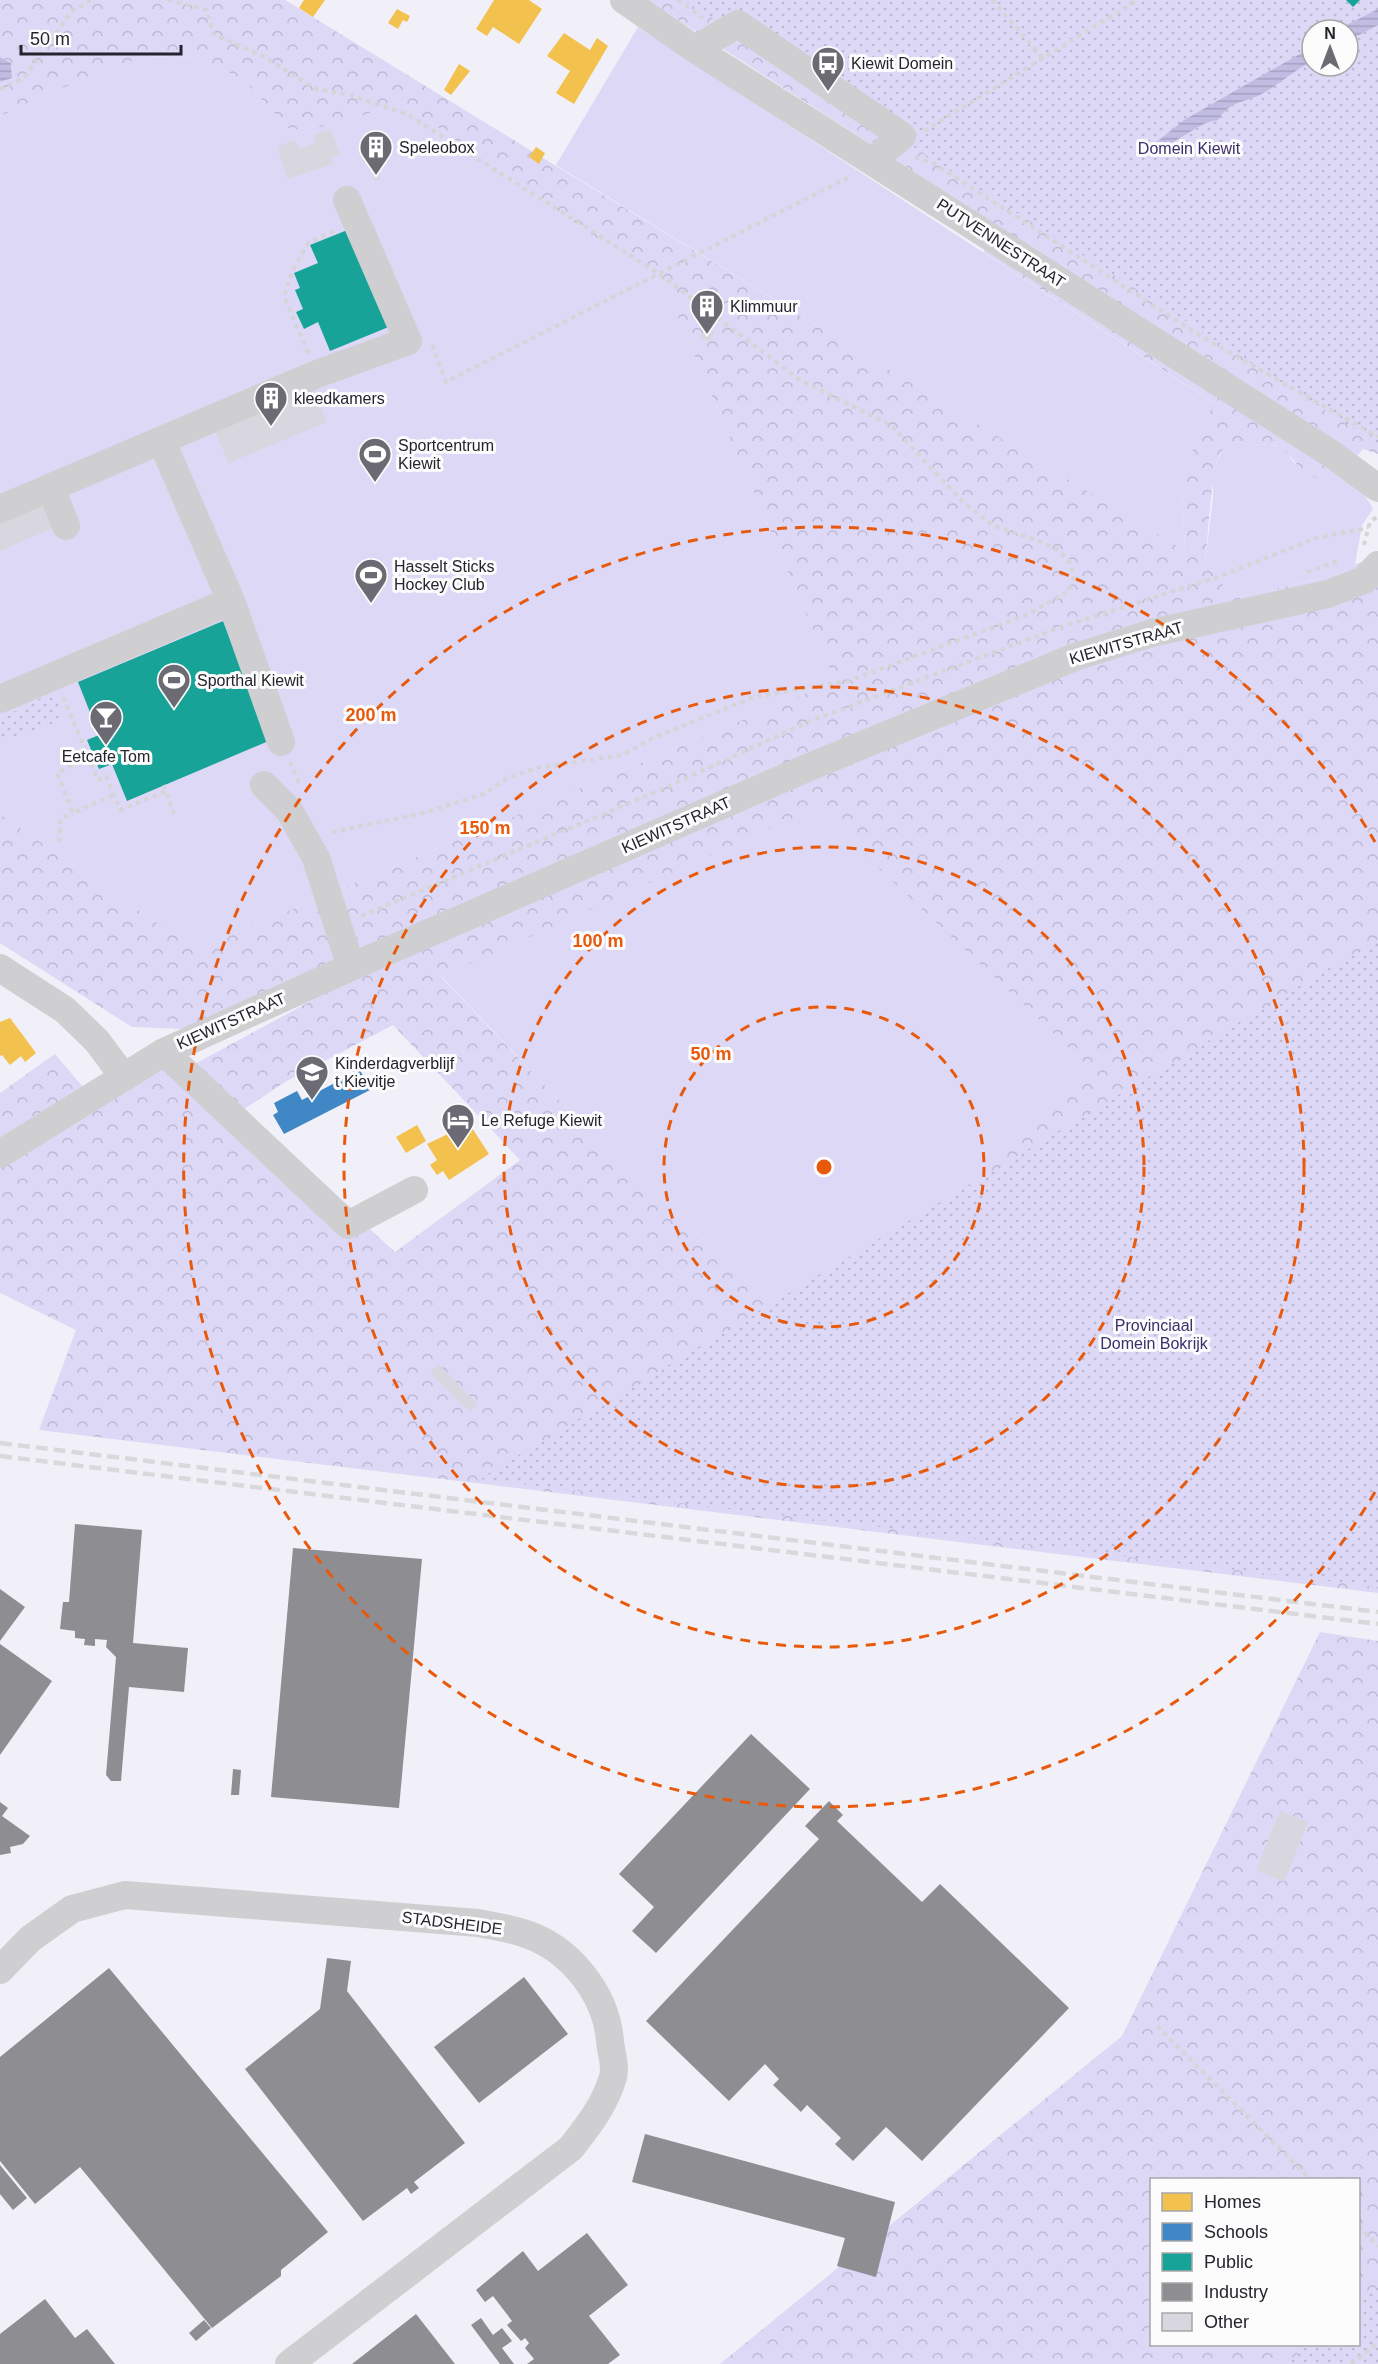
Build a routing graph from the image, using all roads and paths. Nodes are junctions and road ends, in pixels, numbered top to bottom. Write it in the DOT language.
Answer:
graph roads {
  1 [pos="91,0"];
  2 [pos="168,0"];
  3 [pos="624,0"];
  4 [pos="678,0"];
  5 [pos="992,0"];
  6 [pos="1138,0"];
  7 [pos="724,32"];
  8 [pos="695,49"];
  9 [pos="1043,58"];
  10 [pos="0,89"];
  11 [pos="884,155"];
  12 [pos="352,210"];
  13 [pos="658,273"];
  14 [pos="317,374"];
  15 [pos="446,381"];
  16 [pos="1378,437"];
  17 [pos="162,442"];
  18 [pos="51,488"];
  19 [pos="1378,488"];
  20 [pos="0,509"];
  21 [pos="1378,516"];
  22 [pos="66,526"];
  23 [pos="1368,528"];
  24 [pos="1370,557"];
  25 [pos="1348,559"];
  26 [pos="1307,599"];
  27 [pos="231,601"];
  28 [pos="54,676"];
  29 [pos="0,699"];
  30 [pos="281,742"];
  31 [pos="88,757"];
  32 [pos="164,785"];
  33 [pos="264,785"];
  34 [pos="166,791"];
  35 [pos="303,792"];
  36 [pos="113,795"];
  37 [pos="73,813"];
  38 [pos="174,813"];
  39 [pos="320,828"];
  40 [pos="59,842"];
  41 [pos="338,926"];
  42 [pos="351,966"];
  43 [pos="0,968"];
  44 [pos="164,1052"];
  45 [pos="123,1076"];
  46 [pos="0,1154"];
  47 [pos="414,1190"];
  48 [pos="0,1970"];
  49 [pos="1157,2026"];
  50 [pos="1309,2178"];
  51 [pos="1360,2227"];
  52 [pos="1378,2246"];
  53 [pos="1378,2343"];
  54 [pos="289,2364"];
  55 [pos="1352,2364"];
  1 -- 10 [label="path"];
  2 -- 13 [label="path"];
  3 -- 8 [label="street, PUTVENNESTRAAT"];
  4 -- 7 [label="path"];
  5 -- 9 [label="path"];
  6 -- 9 [label="path"];
  7 -- 8 [label="street"];
  7 -- 11 [label="street"];
  8 -- 11 [label="street, PUTVENNESTRAAT"];
  9 -- 11 [label="path"];
  11 -- 13 [label="path"];
  11 -- 16 [label="path"];
  11 -- 19 [label="street, PUTVENNESTRAAT"];
  12 -- 14 [label="path"];
  12 -- 14 [label="street"];
  13 -- 15 [label="path"];
  13 -- 39 [label="path"];
  14 -- 17 [label="street"];
  17 -- 18 [label="street"];
  17 -- 27 [label="street"];
  18 -- 20 [label="street"];
  18 -- 22 [label="street"];
  21 -- 23 [label="path"];
  23 -- 24 [label="path"];
  23 -- 41 [label="path"];
  24 -- 26 [label="street, KIEWITSTRAAT"];
  25 -- 26 [label="path"];
  26 -- 42 [label="street, KIEWITSTRAAT"];
  27 -- 28 [label="street"];
  27 -- 30 [label="street"];
  28 -- 29 [label="street"];
  28 -- 31 [label="path"];
  30 -- 35 [label="path"];
  31 -- 36 [label="path"];
  31 -- 37 [label="path"];
  32 -- 34 [label="path"];
  33 -- 41 [label="street"];
  34 -- 36 [label="path"];
  34 -- 38 [label="path"];
  36 -- 37 [label="path"];
  37 -- 40 [label="path"];
  41 -- 42 [label="street"];
  42 -- 44 [label="street, KIEWITSTRAAT"];
  43 -- 45 [label="street"];
  44 -- 45 [label="street, KIEWITSTRAAT"];
  44 -- 47 [label="street"];
  45 -- 46 [label="street, KIEWITSTRAAT"];
  48 -- 54 [label="street, STADSHEIDE"];
  49 -- 50 [label="path"];
  51 -- 52 [label="path"];
  53 -- 55 [label="path"];
}
